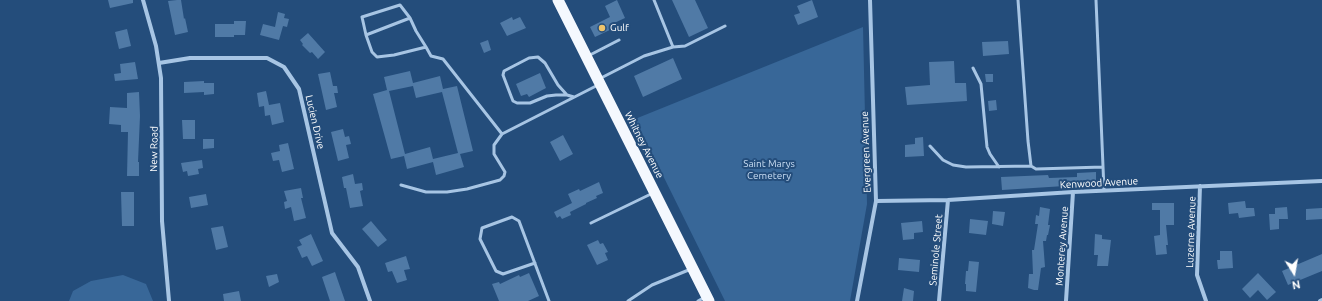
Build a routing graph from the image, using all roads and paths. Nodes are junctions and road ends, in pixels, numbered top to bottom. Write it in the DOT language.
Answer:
graph roads {
  1 [pos="143,0"];
  2 [pos="558,0"];
  3 [pos="870,0"];
  4 [pos="1018,0"];
  5 [pos="1096,0"];
  6 [pos="655,1"];
  7 [pos="410,18"];
  8 [pos="725,26"];
  9 [pos="366,35"];
  10 [pos="619,40"];
  11 [pos="426,47"];
  12 [pos="673,47"];
  13 [pos="586,57"];
  14 [pos="159,63"];
  15 [pos="973,68"];
  16 [pos="599,82"];
  17 [pos="566,95"];
  18 [pos="574,97"];
  19 [pos="502,134"];
  20 [pos="930,146"];
  21 [pos="1031,166"];
  22 [pos="999,167"];
  23 [pos="1103,167"];
  24 [pos="1322,181"];
  25 [pos="401,185"];
  26 [pos="1200,186"];
  27 [pos="1104,190"];
  28 [pos="655,192"];
  29 [pos="1073,192"];
  30 [pos="948,200"];
  31 [pos="876,201"];
  32 [pos="591,223"];
  33 [pos="535,263"];
  34 [pos="693,269"];
  35 [pos="705,299"];
  36 [pos="169,301"];
  37 [pos="370,301"];
  38 [pos="549,301"];
  39 [pos="628,301"];
  40 [pos="857,301"];
  41 [pos="939,301"];
  42 [pos="1066,301"];
  43 [pos="1206,301"];
  1 -- 14 [label="street, New Road"];
  2 -- 13 [label="highway, Whitney Avenue"];
  3 -- 31 [label="street, Evergreen Avenue"];
  4 -- 21 [label="lane"];
  5 -- 23 [label="lane"];
  6 -- 12 [label="lane"];
  7 -- 9 [label="lane"];
  7 -- 9 [label="lane"];
  7 -- 11 [label="lane"];
  8 -- 12 [label="lane"];
  9 -- 11 [label="lane"];
  10 -- 13 [label="lane"];
  11 -- 19 [label="lane"];
  12 -- 16 [label="lane"];
  13 -- 16 [label="highway, Whitney Avenue"];
  14 -- 36 [label="street, New Road"];
  14 -- 37 [label="street, Lucien Drive"];
  15 -- 22 [label="lane"];
  16 -- 18 [label="lane"];
  16 -- 28 [label="highway, Whitney Avenue"];
  17 -- 17 [label="lane"];
  17 -- 18 [label="lane"];
  18 -- 19 [label="lane"];
  19 -- 25 [label="lane"];
  20 -- 22 [label="lane"];
  21 -- 22 [label="lane"];
  21 -- 23 [label="lane"];
  23 -- 27 [label="lane"];
  24 -- 26 [label="street, Kenwood Avenue"];
  26 -- 27 [label="street, Kenwood Avenue"];
  26 -- 43 [label="street, Luzerne Avenue"];
  27 -- 29 [label="street, Kenwood Avenue"];
  28 -- 32 [label="lane"];
  28 -- 34 [label="highway, Whitney Avenue"];
  29 -- 30 [label="street, Kenwood Avenue"];
  29 -- 42 [label="street, Monterey Avenue"];
  30 -- 31 [label="street, Kenwood Avenue"];
  30 -- 41 [label="street, Seminole Street"];
  31 -- 40 [label="street, Evergreen Avenue"];
  33 -- 33 [label="lane"];
  33 -- 38 [label="lane"];
  34 -- 35 [label="highway, Whitney Avenue"];
  34 -- 39 [label="lane"];
}
